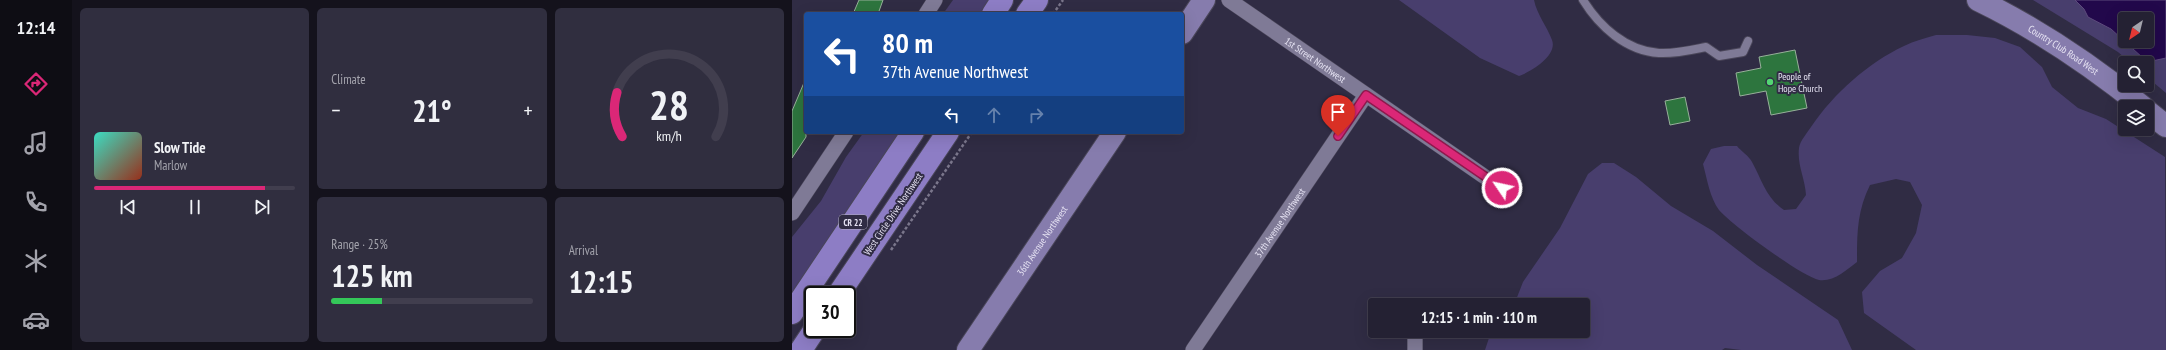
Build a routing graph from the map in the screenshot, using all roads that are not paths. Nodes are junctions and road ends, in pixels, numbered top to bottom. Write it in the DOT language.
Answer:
graph roads {
  1 [pos="935,0"];
  2 [pos="1002,0"];
  3 [pos="1037,0"];
  4 [pos="1204,0"];
  5 [pos="1229,0"];
  6 [pos="1583,0"];
  7 [pos="1978,0"];
  8 [pos="927,12"];
  9 [pos="994,12"];
  10 [pos="1028,12"];
  11 [pos="1184,30"];
  12 [pos="1748,41"];
  13 [pos="1366,95"];
  14 [pos="2134,100"];
  15 [pos="2154,117"];
  16 [pos="2166,126"];
  17 [pos="845,134"];
  18 [pos="913,134"];
  19 [pos="947,134"];
  20 [pos="1114,134"];
  21 [pos="1502,188"];
  22 [pos="792,213"];
  23 [pos="854,286"];
  24 [pos="792,312"];
  25 [pos="809,338"];
  26 [pos="1416,338"];
  27 [pos="801,350"];
  28 [pos="968,350"];
  29 [pos="1193,350"];
  30 [pos="1415,350"];
  1 -- 8 [label="street"];
  2 -- 9 [label="main road"];
  3 -- 10 [label="main road"];
  4 -- 11 [label="street"];
  5 -- 13 [label="street, 1st Street Northwest"];
  6 -- 12 [label="lane"];
  7 -- 14 [label="street, Country Club Road West"];
  13 -- 21 [label="street, 1st Street Northwest"];
  13 -- 29 [label="street, 37th Avenue Northwest"];
  15 -- 16 [label="street"];
  17 -- 22 [label="street"];
  18 -- 24 [label="main road, CR 22"];
  19 -- 23 [label="main road, West Circle Drive Northwest / CR 22"];
  20 -- 28 [label="street, 36th Avenue Northwest"];
  25 -- 27 [label="main road"];
  26 -- 30 [label="street"];
}
